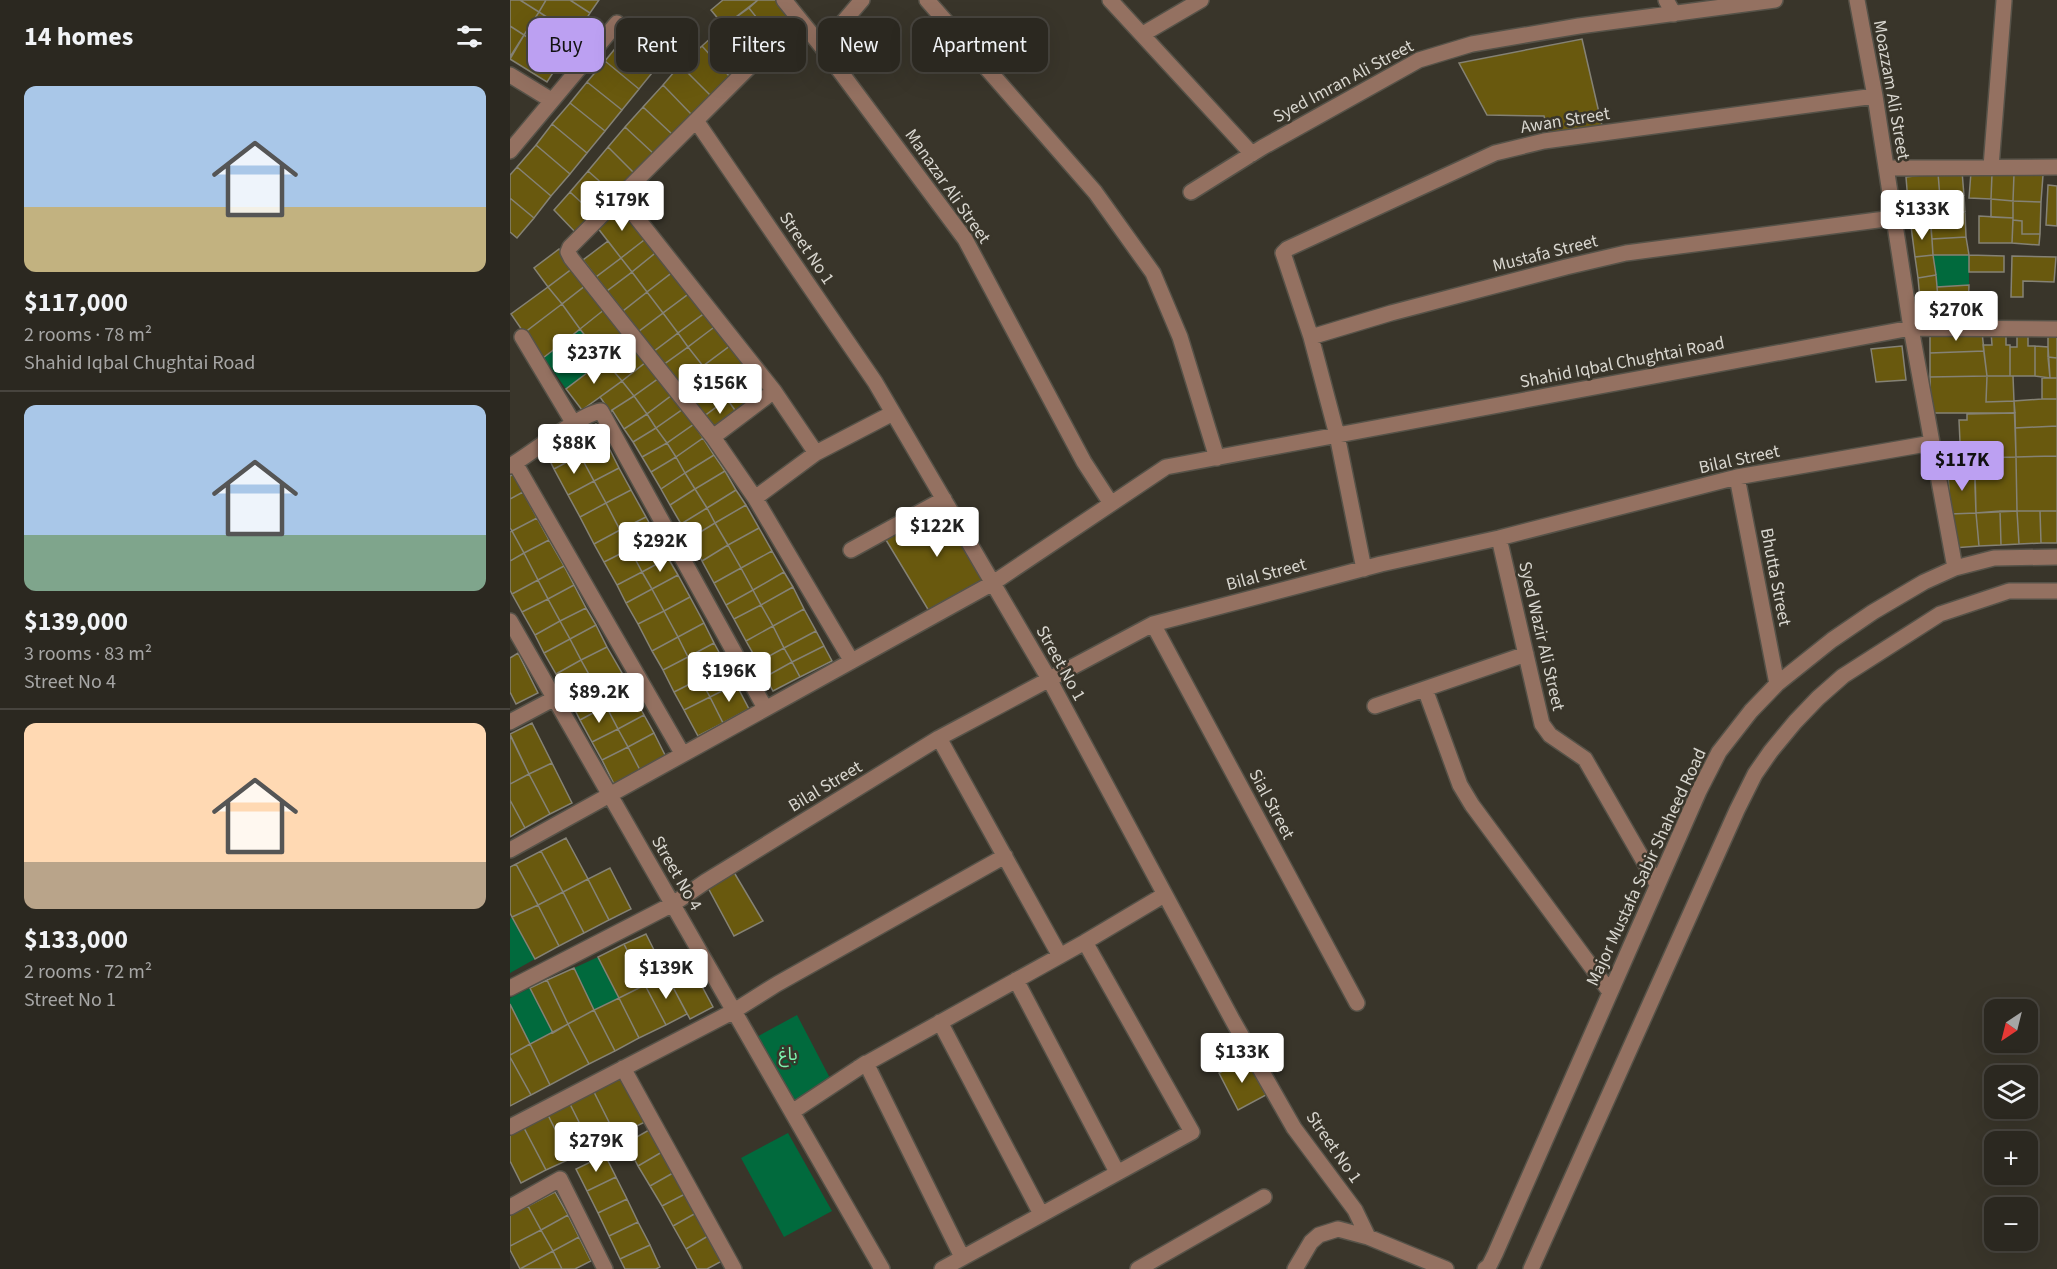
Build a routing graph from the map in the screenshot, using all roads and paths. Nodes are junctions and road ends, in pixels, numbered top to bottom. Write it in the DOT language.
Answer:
graph roads {
  1 [pos="784,0"];
  2 [pos="862,0"];
  3 [pos="927,0"];
  4 [pos="1110,0"];
  5 [pos="1202,0"];
  6 [pos="1666,0"];
  7 [pos="1775,0"];
  8 [pos="1857,0"];
  9 [pos="2004,1"];
  10 [pos="1674,14"];
  11 [pos="798,18"];
  12 [pos="847,18"];
  13 [pos="616,24"];
  14 [pos="806,28"];
  15 [pos="1143,34"];
  16 [pos="818,42"];
  17 [pos="746,72"];
  18 [pos="841,72"];
  19 [pos="510,75"];
  20 [pos="1875,96"];
  21 [pos="551,100"];
  22 [pos="697,122"];
  23 [pos="510,151"];
  24 [pos="1252,154"];
  25 [pos="1991,167"];
  26 [pos="2057,167"];
  27 [pos="1887,168"];
  28 [pos="1191,192"];
  29 [pos="621,198"];
  30 [pos="1893,219"];
  31 [pos="1911,328"];
  32 [pos="2057,329"];
  33 [pos="522,337"];
  34 [pos="1311,337"];
  35 [pos="774,392"];
  36 [pos="893,413"];
  37 [pos="574,424"];
  38 [pos="1337,435"];
  39 [pos="712,437"];
  40 [pos="1932,443"];
  41 [pos="816,453"];
  42 [pos="1217,458"];
  43 [pos="512,465"];
  44 [pos="1737,477"];
  45 [pos="755,498"];
  46 [pos="944,499"];
  47 [pos="1110,502"];
  48 [pos="1499,538"];
  49 [pos="851,550"];
  50 [pos="2057,557"];
  51 [pos="1955,568"];
  52 [pos="1364,569"];
  53 [pos="993,583"];
  54 [pos="2057,591"];
  55 [pos="510,621"];
  56 [pos="1153,624"];
  57 [pos="1526,654"];
  58 [pos="851,660"];
  59 [pos="1050,679"];
  60 [pos="1777,684"];
  61 [pos="1425,689"];
  62 [pos="555,698"];
  63 [pos="1376,706"];
  64 [pos="765,708"];
  65 [pos="510,722"];
  66 [pos="939,738"];
  67 [pos="682,753"];
  68 [pos="610,795"];
  69 [pos="510,850"];
  70 [pos="1005,856"];
  71 [pos="1657,884"];
  72 [pos="1164,895"];
  73 [pos="673,904"];
  74 [pos="1085,942"];
  75 [pos="1060,956"];
  76 [pos="1016,980"];
  77 [pos="510,988"];
  78 [pos="1610,992"];
  79 [pos="1357,1003"];
  80 [pos="734,1011"];
  81 [pos="940,1022"];
  82 [pos="866,1063"];
  83 [pos="623,1068"];
  84 [pos="832,1082"];
  85 [pos="792,1112"];
  86 [pos="510,1127"];
  87 [pos="1117,1172"];
  88 [pos="1264,1197"];
  89 [pos="510,1207"];
  90 [pos="1041,1214"];
  91 [pos="1368,1238"];
  92 [pos="962,1257"];
  93 [pos="605,1269"];
  94 [pos="734,1269"];
  95 [pos="882,1269"];
  96 [pos="942,1269"];
  97 [pos="1138,1269"];
  98 [pos="1295,1269"];
  99 [pos="1446,1269"];
  100 [pos="1485,1269"];
  101 [pos="1531,1269"];
  1 -- 11 [label="street, Manazar Ali Street"];
  2 -- 12 [label="street"];
  3 -- 42 [label="street"];
  4 -- 15 [label="street"];
  5 -- 15 [label="street"];
  6 -- 10 [label="street"];
  7 -- 10 [label="street, Syed Imran Ali Street"];
  8 -- 20 [label="street, Moazzam Ali Street"];
  9 -- 25 [label="street"];
  10 -- 24 [label="street, Syed Imran Ali Street"];
  13 -- 21 [label="street"];
  14 -- 16 [label="street, Manazar Ali Street"];
  15 -- 24 [label="street"];
  17 -- 22 [label="street"];
  18 -- 47 [label="street, Manazar Ali Street"];
  19 -- 21 [label="street"];
  20 -- 27 [label="street, Moazzam Ali Street"];
  20 -- 34 [label="street, Awan Street"];
  21 -- 23 [label="street"];
  22 -- 29 [label="street"];
  22 -- 36 [label="street, Street No 1"];
  24 -- 28 [label="street, Syed Imran Ali Street"];
  25 -- 26 [label="street"];
  25 -- 27 [label="street"];
  27 -- 30 [label="street, Moazzam Ali Street"];
  29 -- 35 [label="street"];
  29 -- 39 [label="street"];
  30 -- 31 [label="street, Moazzam Ali Street"];
  30 -- 34 [label="street, Mustafa Street"];
  31 -- 32 [label="street, Shahid Iqbal Chughtai Road"];
  31 -- 38 [label="street, Shahid Iqbal Chughtai Road"];
  31 -- 40 [label="street"];
  33 -- 37 [label="street"];
  34 -- 38 [label="street"];
  35 -- 39 [label="street"];
  35 -- 41 [label="street"];
  36 -- 41 [label="street"];
  36 -- 46 [label="street, Street No 1"];
  37 -- 43 [label="street"];
  37 -- 64 [label="street"];
  38 -- 42 [label="street, Shahid Iqbal Chughtai Road"];
  38 -- 52 [label="street"];
  39 -- 45 [label="street"];
  40 -- 44 [label="street, Bilal Street"];
  40 -- 51 [label="street"];
  41 -- 45 [label="street"];
  42 -- 47 [label="street, Shahid Iqbal Chughtai Road"];
  43 -- 67 [label="street"];
  44 -- 48 [label="street, Bilal Street"];
  44 -- 60 [label="street, Bhutta Street"];
  45 -- 58 [label="street"];
  46 -- 49 [label="street"];
  46 -- 53 [label="street, Street No 1"];
  47 -- 53 [label="street, Shahid Iqbal Chughtai Road"];
  48 -- 52 [label="street, Bilal Street"];
  48 -- 57 [label="street, Syed Wazir Ali Street"];
  50 -- 51 [label="street, Major Mustafa Sabir Shaheed Road"];
  51 -- 60 [label="street, Major Mustafa Sabir Shaheed Road"];
  52 -- 56 [label="street, Bilal Street"];
  53 -- 58 [label="street, Shahid Iqbal Chughtai Road"];
  53 -- 59 [label="street, Street No 1"];
  54 -- 101 [label="street"];
  55 -- 62 [label="street, Street No 4"];
  56 -- 59 [label="street, Bilal Street"];
  56 -- 79 [label="street, Sial Street"];
  57 -- 61 [label="street"];
  57 -- 71 [label="street, Syed Wazir Ali Street"];
  58 -- 64 [label="street, Shahid Iqbal Chughtai Road"];
  59 -- 66 [label="street, Bilal Street"];
  59 -- 72 [label="street, Street No 1"];
  60 -- 71 [label="street, Major Mustafa Sabir Shaheed Road"];
  61 -- 63 [label="street"];
  61 -- 78 [label="street"];
  62 -- 65 [label="street"];
  62 -- 68 [label="street, Street No 4"];
  64 -- 67 [label="street, Shahid Iqbal Chughtai Road"];
  66 -- 70 [label="street"];
  66 -- 73 [label="street, Bilal Street"];
  67 -- 68 [label="street, Shahid Iqbal Chughtai Road"];
  68 -- 69 [label="street, Shahid Iqbal Chughtai Road"];
  68 -- 73 [label="street, Street No 4"];
  70 -- 75 [label="street"];
  70 -- 80 [label="street"];
  71 -- 78 [label="street, Major Mustafa Sabir Shaheed Road"];
  72 -- 74 [label="street"];
  72 -- 91 [label="street, Street No 1"];
  73 -- 77 [label="street, Bilal Street"];
  73 -- 80 [label="street, Street No 4"];
  74 -- 75 [label="street"];
  74 -- 87 [label="street"];
  75 -- 76 [label="street"];
  76 -- 81 [label="street"];
  76 -- 87 [label="street"];
  78 -- 100 [label="street, Major Mustafa Sabir Shaheed Road"];
  80 -- 83 [label="street"];
  80 -- 85 [label="street, Street No 4"];
  81 -- 82 [label="street"];
  81 -- 90 [label="street"];
  82 -- 84 [label="street"];
  82 -- 85 [label="street"];
  82 -- 92 [label="street"];
  83 -- 86 [label="street"];
  83 -- 94 [label="street"];
  85 -- 95 [label="street, Street No 4"];
  87 -- 90 [label="street"];
  88 -- 97 [label="street"];
  89 -- 93 [label="street"];
  90 -- 92 [label="street"];
  91 -- 98 [label="street"];
  91 -- 99 [label="street"];
  92 -- 96 [label="street"];
}
